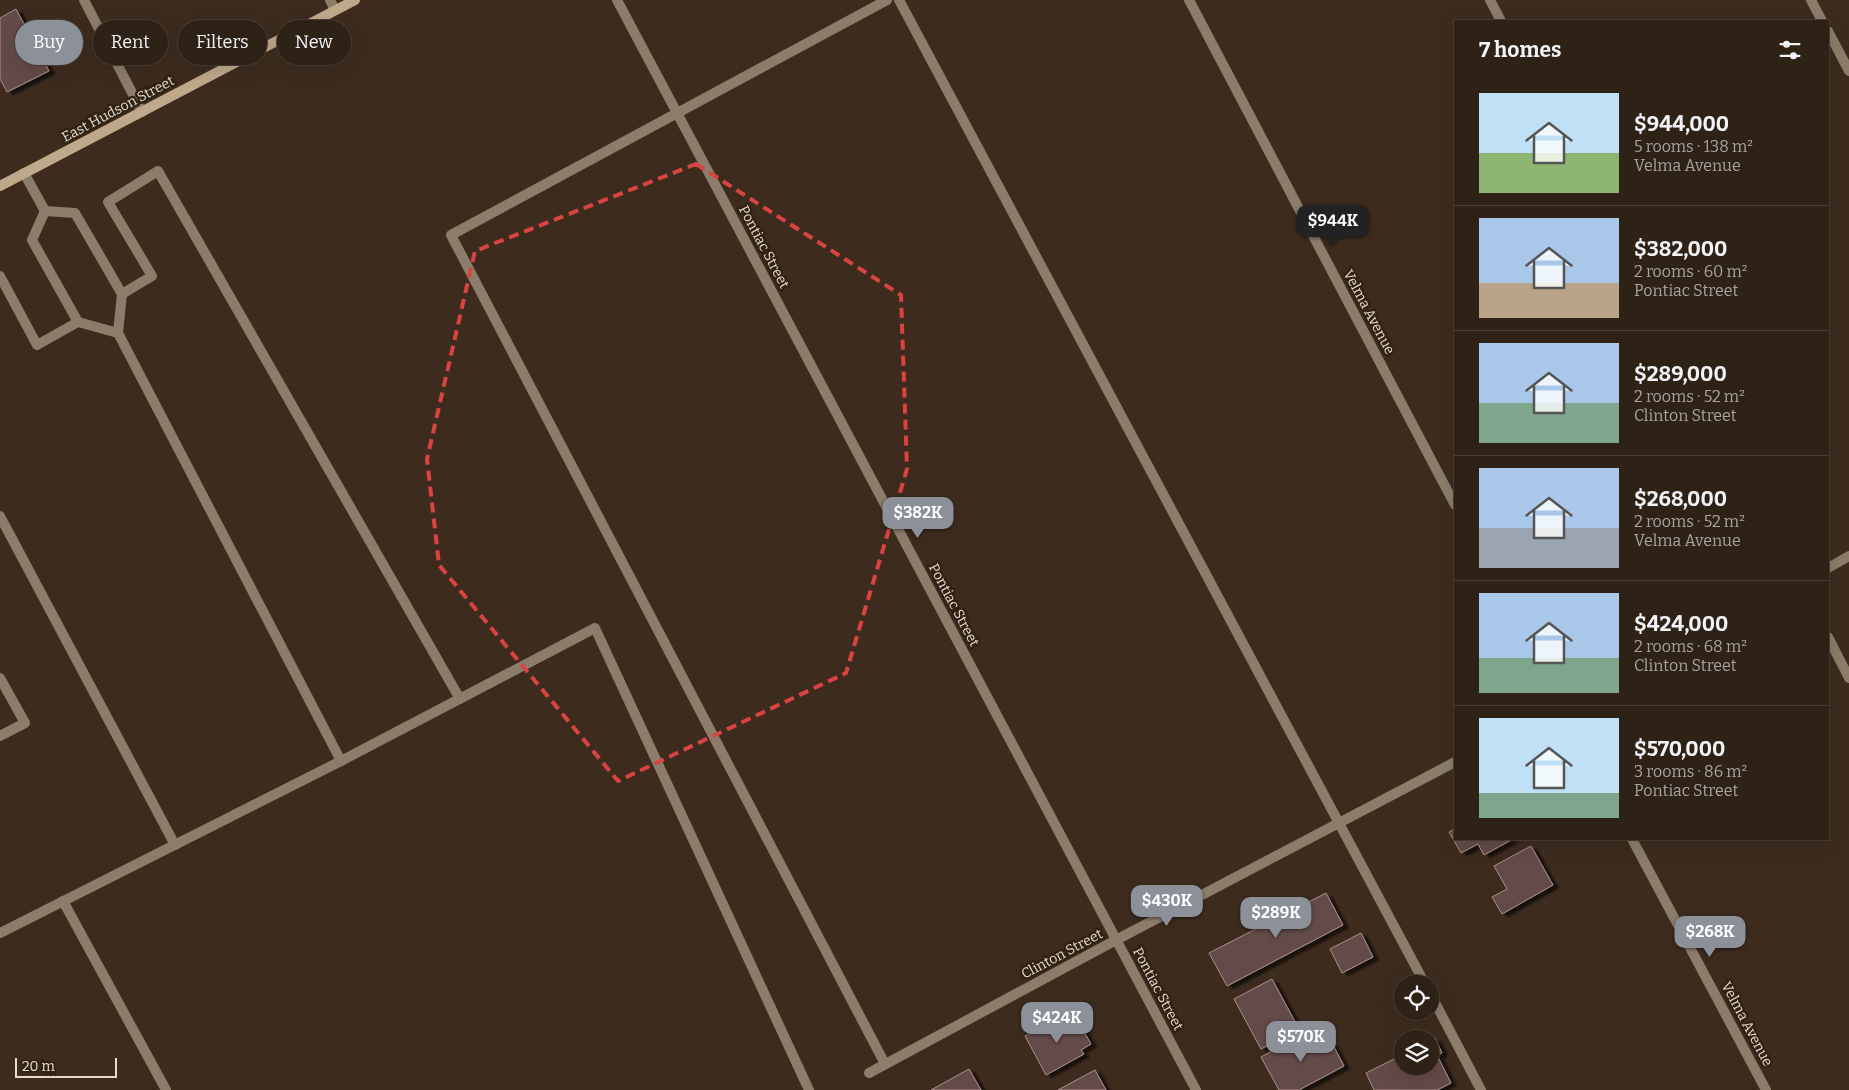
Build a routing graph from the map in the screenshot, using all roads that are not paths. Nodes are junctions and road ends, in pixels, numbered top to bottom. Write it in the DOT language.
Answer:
graph roads {
  1 [pos="84,0"];
  2 [pos="330,0"];
  3 [pos="355,0"];
  4 [pos="618,0"];
  5 [pos="887,0"];
  6 [pos="899,0"];
  7 [pos="1189,0"];
  8 [pos="1490,0"];
  9 [pos="1811,0"];
  10 [pos="335,10"];
  11 [pos="1500,20"];
  12 [pos="1821,20"];
  13 [pos="1829,33"];
  14 [pos="1849,71"];
  15 [pos="142,112"];
  16 [pos="677,113"];
  17 [pos="24,173"];
  18 [pos="0,186"];
  19 [pos="45,211"];
  20 [pos="0,276"];
  21 [pos="122,294"];
  22 [pos="78,322"];
  23 [pos="118,333"];
  24 [pos="1454,503"];
  25 [pos="0,516"];
  26 [pos="1849,556"];
  27 [pos="1829,567"];
  28 [pos="1829,639"];
  29 [pos="0,678"];
  30 [pos="1849,678"];
  31 [pos="460,699"];
  32 [pos="0,736"];
  33 [pos="341,761"];
  34 [pos="1454,763"];
  35 [pos="1339,823"];
  36 [pos="1633,840"];
  37 [pos="175,845"];
  38 [pos="63,901"];
  39 [pos="0,933"];
  40 [pos="1116,940"];
  41 [pos="1420,975"];
  42 [pos="1439,1011"];
  43 [pos="885,1064"];
  44 [pos="869,1073"];
  45 [pos="166,1090"];
  46 [pos="809,1090"];
  47 [pos="1196,1090"];
  48 [pos="1481,1090"];
  49 [pos="1766,1090"];
  1 -- 15 [label="street"];
  2 -- 10 [label="street"];
  3 -- 10 [label="main road, East Hudson Street"];
  4 -- 16 [label="street, Pontiac Street"];
  5 -- 16 [label="street"];
  6 -- 35 [label="street"];
  7 -- 24 [label="street, Velma Avenue"];
  8 -- 11 [label="street"];
  9 -- 12 [label="street"];
  10 -- 15 [label="main road, East Hudson Street"];
  13 -- 14 [label="street"];
  15 -- 17 [label="main road, East Hudson Street"];
  16 -- 40 [label="street, Pontiac Street"];
  16 -- 43 [label="street"];
  17 -- 18 [label="main road, East Hudson Street"];
  17 -- 19 [label="street"];
  19 -- 21 [label="street"];
  19 -- 22 [label="street"];
  20 -- 22 [label="street"];
  21 -- 23 [label="street"];
  21 -- 31 [label="street"];
  22 -- 23 [label="street"];
  23 -- 33 [label="street"];
  25 -- 37 [label="street"];
  26 -- 27 [label="street"];
  28 -- 30 [label="street"];
  29 -- 32 [label="street"];
  31 -- 33 [label="street"];
  31 -- 46 [label="street"];
  33 -- 37 [label="street"];
  34 -- 35 [label="street, Clinton Street"];
  35 -- 40 [label="street, Clinton Street"];
  35 -- 41 [label="street"];
  36 -- 49 [label="street, Velma Avenue"];
  37 -- 38 [label="street"];
  38 -- 39 [label="street"];
  38 -- 45 [label="street"];
  40 -- 43 [label="street, Clinton Street"];
  40 -- 47 [label="street, Pontiac Street"];
  42 -- 48 [label="street"];
  43 -- 44 [label="street, Clinton Street"];
}
